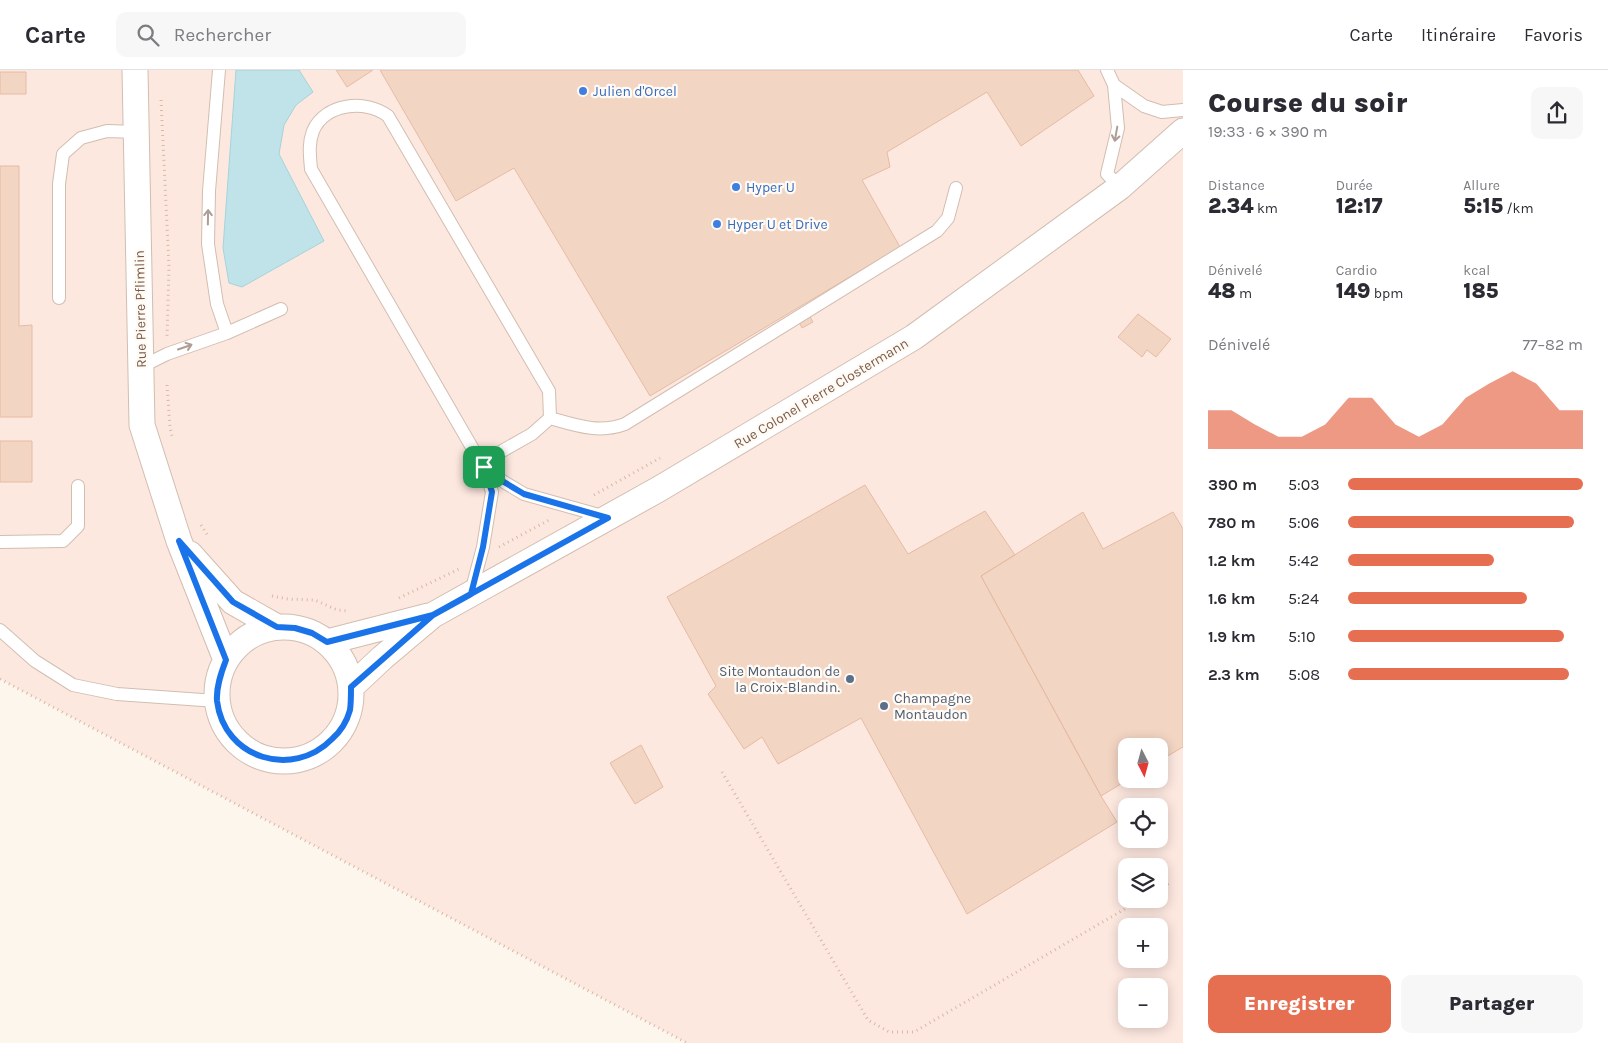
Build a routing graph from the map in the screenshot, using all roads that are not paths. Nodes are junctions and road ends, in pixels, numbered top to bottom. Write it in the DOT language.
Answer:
graph roads {
  1 [pos="135,70"];
  2 [pos="219,70"];
  3 [pos="1107,70"];
  4 [pos="1114,85"];
  5 [pos="1183,110"];
  6 [pos="1183,131"];
  7 [pos="136,132"];
  8 [pos="1120,187"];
  9 [pos="956,188"];
  10 [pos="59,298"];
  11 [pos="281,309"];
  12 [pos="228,333"];
  13 [pos="141,367"];
  14 [pos="550,418"];
  15 [pos="482,465"];
  16 [pos="78,486"];
  17 [pos="608,518"];
  18 [pos="179,541"];
  19 [pos="0,542"];
  20 [pos="471,594"];
  21 [pos="433,615"];
  22 [pos="277,627"];
  23 [pos="0,630"];
  24 [pos="327,642"];
  25 [pos="226,660"];
  26 [pos="351,687"];
  27 [pos="217,701"];
  1 -- 7 [label="street, Rue Pierre Pflimlin"];
  12 -- 2 [label="lane, one-way"];
  3 -- 4 [label="lane"];
  4 -- 5 [label="lane"];
  4 -- 8 [label="lane, one-way"];
  6 -- 8 [label="street, Rue Colonel Pierre Clostermann"];
  7 -- 10 [label="lane"];
  7 -- 13 [label="street, Rue Pierre Pflimlin"];
  8 -- 17 [label="street, Rue Colonel Pierre Clostermann"];
  9 -- 14 [label="lane"];
  11 -- 12 [label="lane"];
  13 -- 12 [label="lane, one-way"];
  13 -- 18 [label="street, Rue Pierre Pflimlin"];
  14 -- 15 [label="lane"];
  14 -- 15 [label="lane"];
  15 -- 17 [label="lane"];
  15 -- 20 [label="lane"];
  16 -- 19 [label="lane"];
  17 -- 20 [label="street, Rue Colonel Pierre Clostermann"];
  18 -- 22 [label="street, Rue Pierre Pflimlin"];
  18 -- 25 [label="street, Rue Pierre Pflimlin"];
  20 -- 21 [label="street, Rue Colonel Pierre Clostermann"];
  21 -- 24 [label="street, Rue Colonel Pierre Clostermann"];
  21 -- 26 [label="street, Rue Colonel Pierre Clostermann"];
  22 -- 24 [label="street"];
  22 -- 25 [label="street"];
  23 -- 27 [label="lane"];
  24 -- 26 [label="street"];
  25 -- 27 [label="street"];
  26 -- 27 [label="street"];
}
